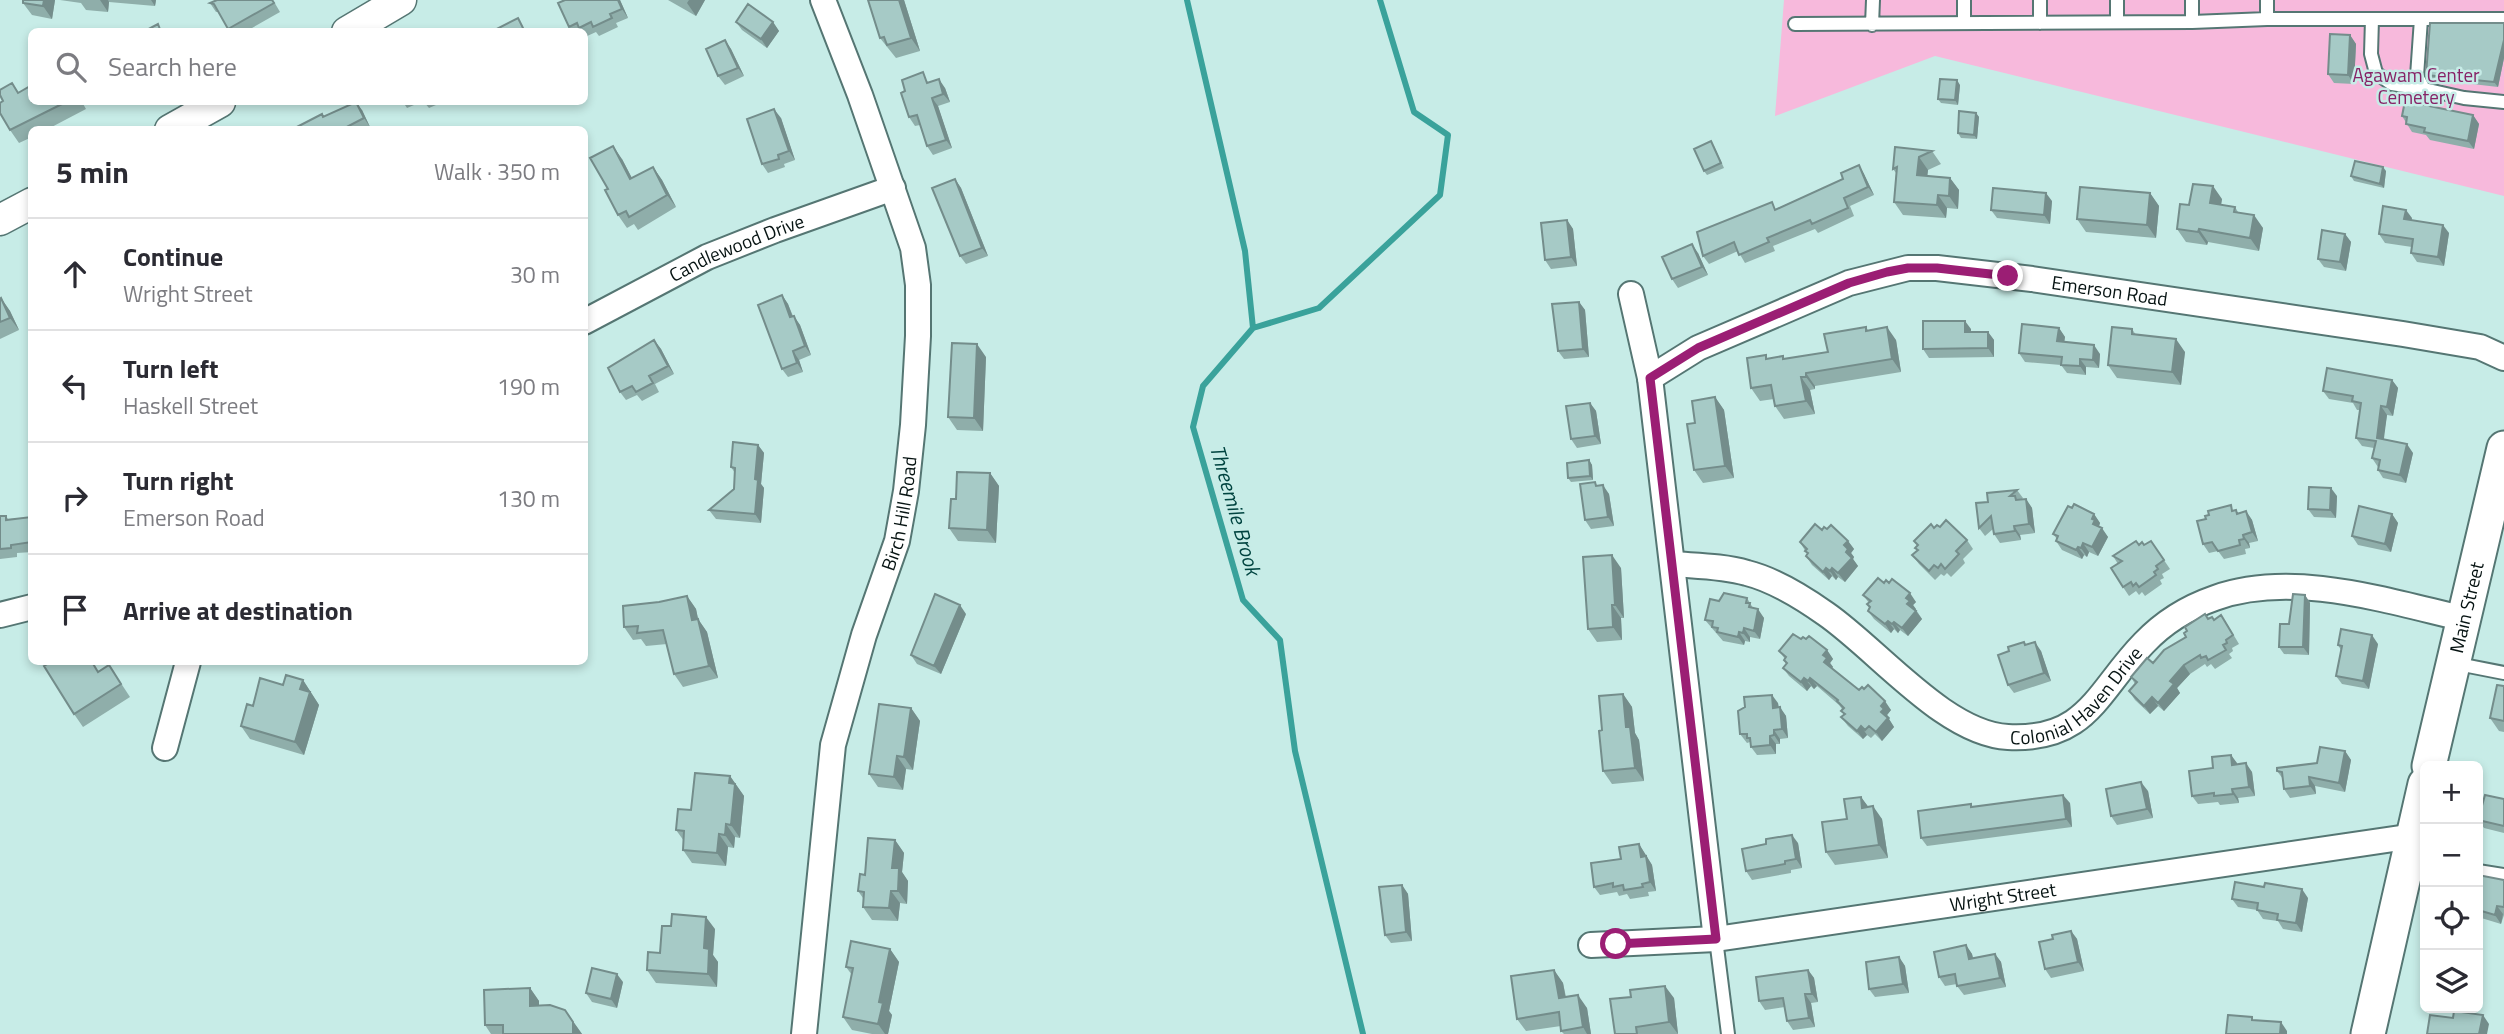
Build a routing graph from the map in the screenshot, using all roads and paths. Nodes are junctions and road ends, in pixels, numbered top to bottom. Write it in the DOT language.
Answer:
graph roads {
  1 [pos="401,0"];
  2 [pos="823,0"];
  3 [pos="1873,0"];
  4 [pos="1964,0"];
  5 [pos="2040,0"];
  6 [pos="2117,0"];
  7 [pos="2192,0"];
  8 [pos="2267,0"];
  9 [pos="2267,19"];
  10 [pos="2372,19"];
  11 [pos="2421,19"];
  12 [pos="2504,19"];
  13 [pos="2117,22"];
  14 [pos="2192,22"];
  15 [pos="1964,23"];
  16 [pos="2040,23"];
  17 [pos="1795,24"];
  18 [pos="1872,25"];
  19 [pos="354,28"];
  20 [pos="2424,89"];
  21 [pos="2504,102"];
  22 [pos="215,105"];
  23 [pos="177,126"];
  24 [pos="893,188"];
  25 [pos="28,205"];
  26 [pos="0,220"];
  27 [pos="1631,294"];
  28 [pos="588,320"];
  29 [pos="2504,358"];
  30 [pos="1650,378"];
  31 [pos="2504,448"];
  32 [pos="1673,564"];
  33 [pos="28,608"];
  34 [pos="0,615"];
  35 [pos="2465,619"];
  36 [pos="2453,663"];
  37 [pos="187,665"];
  38 [pos="2504,673"];
  39 [pos="165,748"];
  40 [pos="2430,761"];
  41 [pos="2420,812"];
  42 [pos="2413,852"];
  43 [pos="2483,871"];
  44 [pos="2504,875"];
  45 [pos="1716,939"];
  46 [pos="1591,945"];
  47 [pos="804,1034"];
  48 [pos="1728,1034"];
  49 [pos="2368,1034"];
  1 -- 19 [label="street"];
  2 -- 24 [label="street, Birch Hill Road"];
  3 -- 18 [label="lane"];
  4 -- 15 [label="lane"];
  5 -- 16 [label="lane"];
  6 -- 13 [label="lane"];
  7 -- 14 [label="lane"];
  8 -- 9 [label="lane"];
  9 -- 10 [label="lane"];
  9 -- 14 [label="lane"];
  10 -- 11 [label="lane"];
  10 -- 20 [label="lane"];
  11 -- 12 [label="lane"];
  11 -- 20 [label="lane"];
  13 -- 14 [label="lane"];
  13 -- 16 [label="lane"];
  15 -- 16 [label="lane"];
  15 -- 18 [label="lane"];
  17 -- 18 [label="lane"];
  20 -- 21 [label="lane"];
  22 -- 23 [label="street"];
  24 -- 28 [label="street, Candlewood Drive"];
  24 -- 47 [label="street, Birch Hill Road"];
  25 -- 26 [label="street"];
  27 -- 30 [label="street"];
  29 -- 30 [label="street, Emerson Road"];
  30 -- 32 [label="street"];
  31 -- 35 [label="main road, Main Street"];
  32 -- 35 [label="street, Colonial Haven Drive"];
  32 -- 45 [label="street"];
  33 -- 34 [label="street"];
  35 -- 36 [label="main road, Main Street"];
  36 -- 38 [label="lane"];
  36 -- 40 [label="main road, Main Street"];
  37 -- 39 [label="street"];
  41 -- 42 [label="main road"];
  42 -- 45 [label="street, Wright Street"];
  42 -- 49 [label="main road"];
  43 -- 44 [label="lane"];
  45 -- 46 [label="street, Wright Street"];
  45 -- 48 [label="lane"];
}
